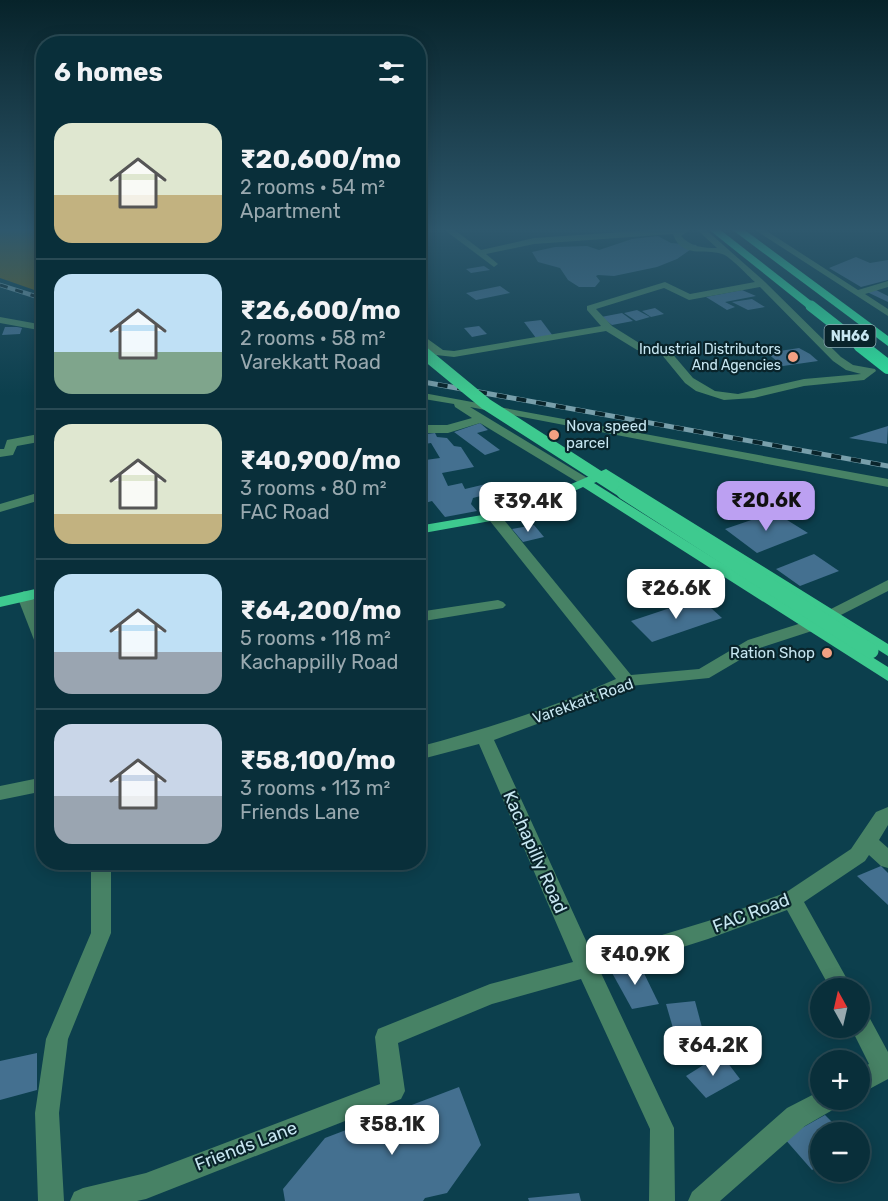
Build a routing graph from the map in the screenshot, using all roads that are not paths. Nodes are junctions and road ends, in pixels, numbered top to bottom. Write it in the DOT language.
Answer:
graph roads {
  1 [pos="762,284"];
  2 [pos="783,284"];
  3 [pos="810,284"];
  4 [pos="843,284"];
  5 [pos="888,284"];
  6 [pos="857,293"];
  7 [pos="0,311"];
  8 [pos="888,313"];
  9 [pos="36,318"];
  10 [pos="0,320"];
  11 [pos="36,327"];
  12 [pos="608,328"];
  13 [pos="426,342"];
  14 [pos="888,342"];
  15 [pos="440,353"];
  16 [pos="426,354"];
  17 [pos="426,355"];
  18 [pos="888,367"];
  19 [pos="868,372"];
  20 [pos="426,386"];
  21 [pos="426,396"];
  22 [pos="449,399"];
  23 [pos="481,419"];
  24 [pos="426,429"];
  25 [pos="36,438"];
  26 [pos="0,453"];
  27 [pos="584,482"];
  28 [pos="888,483"];
  29 [pos="36,497"];
  30 [pos="0,508"];
  31 [pos="495,518"];
  32 [pos="426,529"];
  33 [pos="888,585"];
  34 [pos="36,594"];
  35 [pos="24,596"];
  36 [pos="0,602"];
  37 [pos="498,605"];
  38 [pos="832,614"];
  39 [pos="426,616"];
  40 [pos="36,625"];
  41 [pos="813,625"];
  42 [pos="888,651"];
  43 [pos="888,663"];
  44 [pos="888,675"];
  45 [pos="627,681"];
  46 [pos="484,736"];
  47 [pos="426,752"];
  48 [pos="36,786"];
  49 [pos="0,793"];
  50 [pos="888,814"];
  51 [pos="867,841"];
  52 [pos="888,860"];
  53 [pos="104,870"];
  54 [pos="792,900"];
  55 [pos="586,968"];
  56 [pos="835,978"];
  57 [pos="868,1038"];
  58 [pos="870,1076"];
  59 [pos="810,1110"];
  60 [pos="51,1201"];
  61 [pos="83,1201"];
  62 [pos="662,1201"];
  63 [pos="701,1201"];
  1 -- 12 [label="street"];
  1 -- 19 [label="street"];
  2 -- 18 [label="highway, NH66, bridge"];
  3 -- 14 [label="highway, NH66"];
  4 -- 6 [label="street"];
  5 -- 6 [label="street"];
  6 -- 8 [label="street"];
  7 -- 9 [label="street"];
  10 -- 11 [label="street"];
  12 -- 15 [label="street"];
  12 -- 19 [label="street"];
  13 -- 15 [label="street"];
  15 -- 16 [label="street"];
  17 -- 43 [label="main road, bridge"];
  18 -- 19 [label="street"];
  20 -- 22 [label="street"];
  21 -- 22 [label="street"];
  22 -- 23 [label="street"];
  22 -- 28 [label="street"];
  23 -- 24 [label="street"];
  23 -- 27 [label="street"];
  25 -- 26 [label="street"];
  27 -- 31 [label="main road"];
  27 -- 38 [label="main road"];
  27 -- 41 [label="main road"];
  29 -- 30 [label="street"];
  31 -- 32 [label="main road"];
  31 -- 45 [label="street"];
  33 -- 38 [label="street"];
  34 -- 35 [label="main road"];
  35 -- 36 [label="main road"];
  35 -- 40 [label="street"];
  37 -- 39 [label="street"];
  38 -- 42 [label="main road"];
  41 -- 44 [label="main road"];
  41 -- 45 [label="street, Varekkatt Road"];
  45 -- 46 [label="street, Varekkatt Road"];
  46 -- 47 [label="street, Varekkatt Road"];
  46 -- 55 [label="street, Kachapilly Road"];
  48 -- 49 [label="street"];
  50 -- 51 [label="street, FAC Road"];
  51 -- 52 [label="street"];
  51 -- 54 [label="street, FAC Road"];
  53 -- 60 [label="street"];
  54 -- 55 [label="street, FAC Road"];
  54 -- 56 [label="street"];
  55 -- 61 [label="street, Friends Lane"];
  55 -- 62 [label="street, Kachapilly Road"];
  57 -- 58 [label="street"];
  59 -- 63 [label="street"];
}
